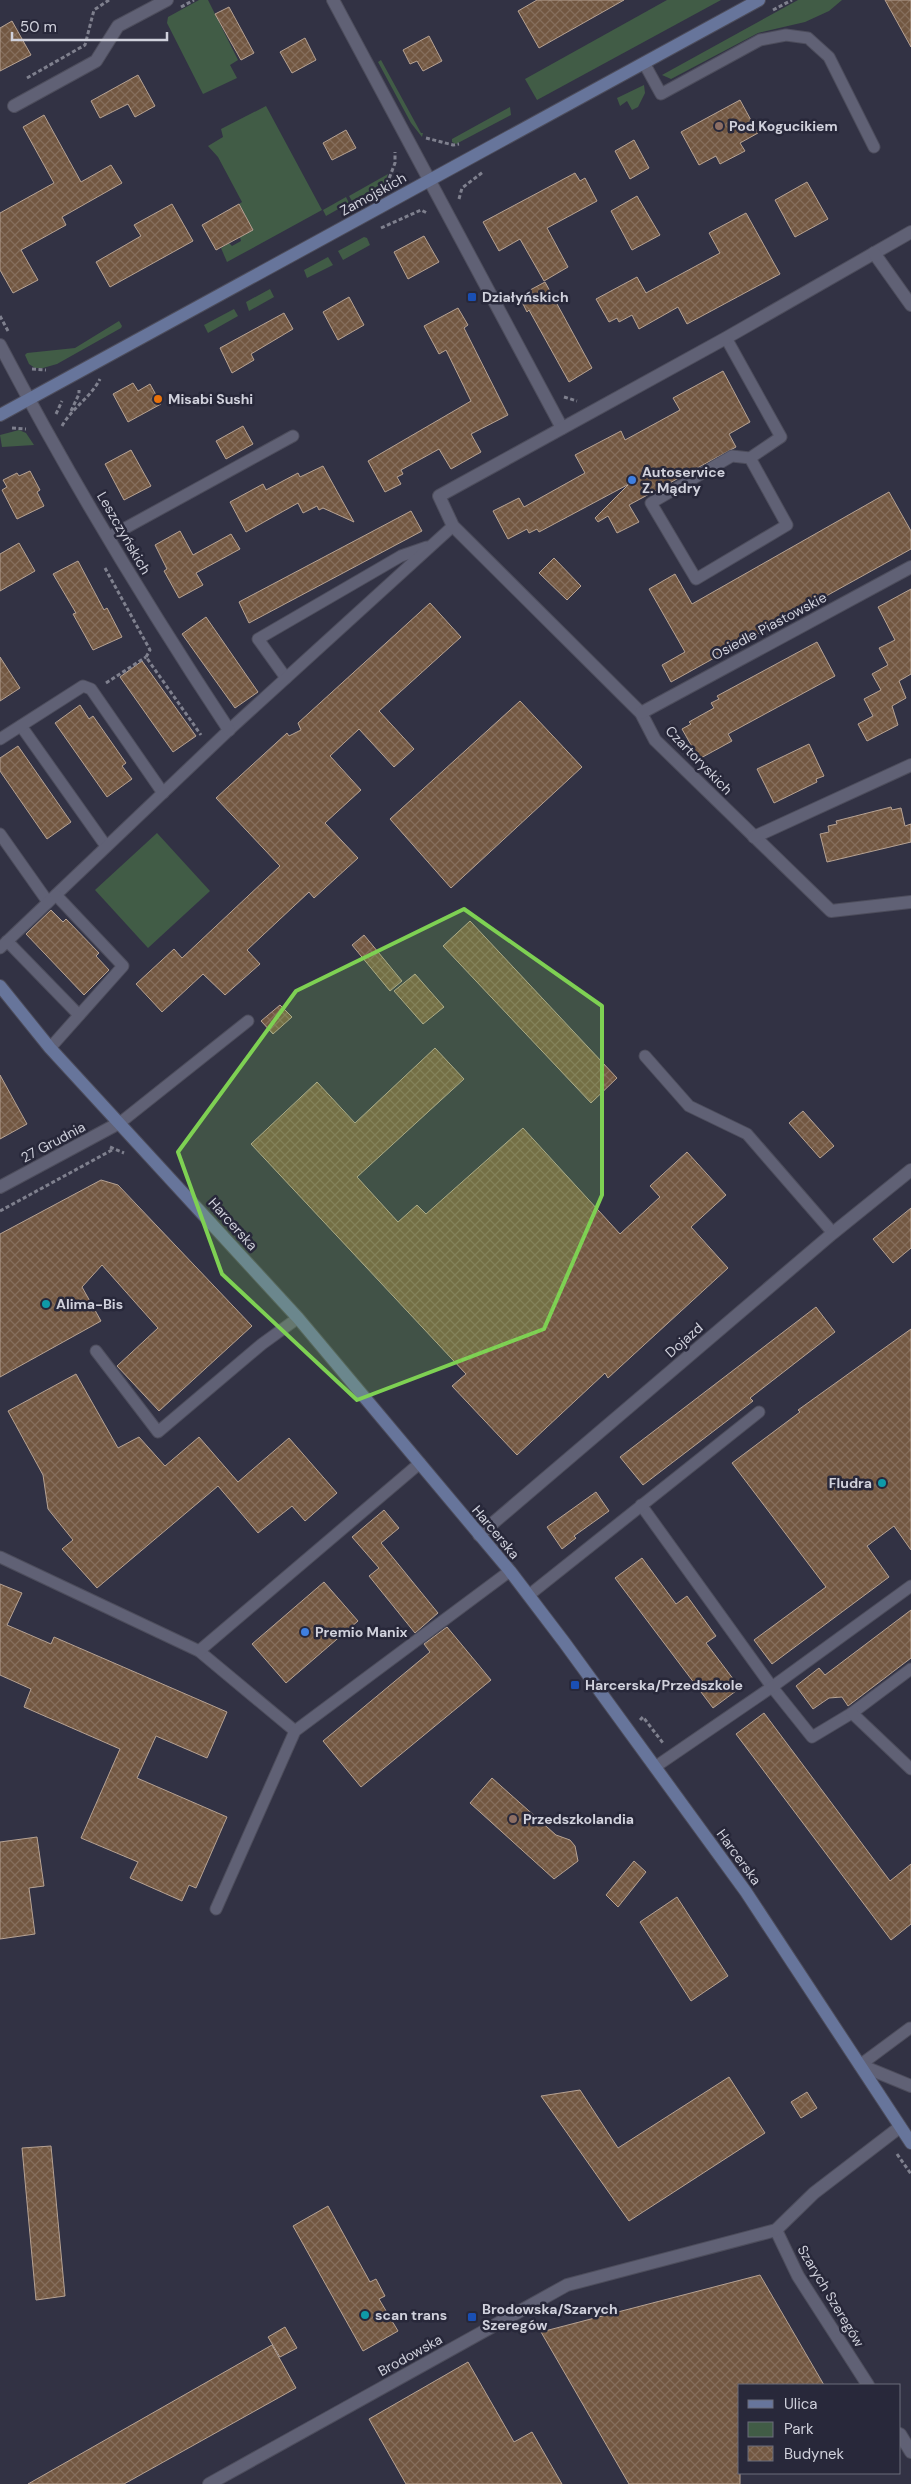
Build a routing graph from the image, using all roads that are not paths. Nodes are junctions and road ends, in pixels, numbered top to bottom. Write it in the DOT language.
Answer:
graph roads {
  1 [pos="167,0"];
  2 [pos="333,0"];
  3 [pos="759,0"];
  4 [pos="644,63"];
  5 [pos="14,106"];
  6 [pos="874,147"];
  7 [pos="428,181"];
  8 [pos="911,232"];
  9 [pos="874,253"];
  10 [pos="911,304"];
  11 [pos="726,338"];
  12 [pos="0,345"];
  13 [pos="28,399"];
  14 [pos="0,415"];
  15 [pos="562,428"];
  16 [pos="293,436"];
  17 [pos="750,458"];
  18 [pos="452,526"];
  19 [pos="109,537"];
  20 [pos="431,546"];
  21 [pos="911,567"];
  22 [pos="286,678"];
  23 [pos="641,713"];
  24 [pos="21,726"];
  25 [pos="229,730"];
  26 [pos="0,739"];
  27 [pos="911,766"];
  28 [pos="163,793"];
  29 [pos="0,834"];
  30 [pos="754,837"];
  31 [pos="106,846"];
  32 [pos="52,898"];
  33 [pos="911,902"];
  34 [pos="4,945"];
  35 [pos="0,986"];
  36 [pos="79,1015"];
  37 [pos="248,1021"];
  38 [pos="50,1048"];
  39 [pos="645,1056"];
  40 [pos="121,1122"];
  41 [pos="911,1170"];
  42 [pos="0,1187"];
  43 [pos="833,1233"];
  44 [pos="298,1318"];
  45 [pos="96,1351"];
  46 [pos="759,1412"];
  47 [pos="420,1463"];
  48 [pos="641,1505"];
  49 [pos="479,1535"];
  50 [pos="0,1557"];
  51 [pos="510,1571"];
  52 [pos="911,1586"];
  53 [pos="529,1596"];
  54 [pos="199,1651"];
  55 [pos="911,1669"];
  56 [pos="772,1687"];
  57 [pos="852,1713"];
  58 [pos="295,1731"];
  59 [pos="655,1767"];
  60 [pos="911,1769"];
  61 [pos="216,1910"];
  62 [pos="910,2028"];
  63 [pos="860,2065"];
  64 [pos="911,2086"];
  65 [pos="900,2126"];
  66 [pos="911,2143"];
  67 [pos="776,2230"];
  68 [pos="867,2384"];
  69 [pos="901,2436"];
  70 [pos="911,2452"];
  71 [pos="209,2484"];
  1 -- 5 [label="street"];
  2 -- 7 [label="street"];
  3 -- 4 [label="street, Zamojskich"];
  4 -- 6 [label="lane"];
  4 -- 7 [label="street, Zamojskich"];
  7 -- 13 [label="street, Zamojskich"];
  7 -- 15 [label="street"];
  8 -- 9 [label="street"];
  9 -- 10 [label="street"];
  9 -- 11 [label="street"];
  11 -- 15 [label="street"];
  11 -- 17 [label="lane"];
  12 -- 13 [label="street, Leszczyńskich"];
  13 -- 14 [label="street, Zamojskich"];
  13 -- 19 [label="street, Leszczyńskich"];
  15 -- 18 [label="street"];
  16 -- 19 [label="lane"];
  17 -- 17 [label="lane"];
  18 -- 20 [label="lane"];
  18 -- 23 [label="street, Czartoryskich"];
  19 -- 25 [label="street, Leszczyńskich"];
  20 -- 22 [label="lane"];
  20 -- 22 [label="lane"];
  21 -- 23 [label="street, Osiedle Piastowskie"];
  22 -- 25 [label="lane"];
  23 -- 30 [label="street, Czartoryskich"];
  24 -- 26 [label="lane"];
  24 -- 28 [label="lane"];
  24 -- 31 [label="lane"];
  25 -- 28 [label="lane"];
  27 -- 30 [label="street"];
  28 -- 31 [label="lane"];
  29 -- 32 [label="lane"];
  30 -- 33 [label="street, Czartoryskich"];
  31 -- 32 [label="lane"];
  32 -- 34 [label="lane"];
  32 -- 36 [label="lane"];
  34 -- 36 [label="lane"];
  35 -- 38 [label="street, Harcerska"];
  36 -- 38 [label="lane"];
  37 -- 40 [label="lane"];
  38 -- 40 [label="street, Harcerska"];
  39 -- 43 [label="lane"];
  40 -- 42 [label="street, 27 Grudnia"];
  40 -- 44 [label="street, Harcerska"];
  41 -- 43 [label="street, Dojazd"];
  43 -- 49 [label="street, Dojazd"];
  44 -- 45 [label="lane"];
  44 -- 47 [label="street, Harcerska"];
  46 -- 48 [label="lane"];
  47 -- 49 [label="street, Harcerska"];
  47 -- 54 [label="lane"];
  48 -- 53 [label="lane"];
  48 -- 56 [label="lane"];
  49 -- 51 [label="street, Harcerska"];
  50 -- 54 [label="lane"];
  51 -- 53 [label="street, Harcerska"];
  51 -- 58 [label="lane"];
  52 -- 56 [label="lane"];
  53 -- 59 [label="street, Harcerska"];
  54 -- 58 [label="lane"];
  55 -- 57 [label="lane"];
  56 -- 57 [label="lane"];
  56 -- 59 [label="lane"];
  57 -- 60 [label="lane"];
  58 -- 61 [label="lane"];
  59 -- 63 [label="street, Harcerska"];
  62 -- 63 [label="lane"];
  63 -- 64 [label="street"];
  63 -- 65 [label="street, Harcerska"];
  65 -- 66 [label="street, Harcerska"];
  65 -- 67 [label="street"];
  67 -- 68 [label="street, Szarych Szeregów"];
  67 -- 71 [label="street, Brodowska"];
  69 -- 70 [label="street"];
}
